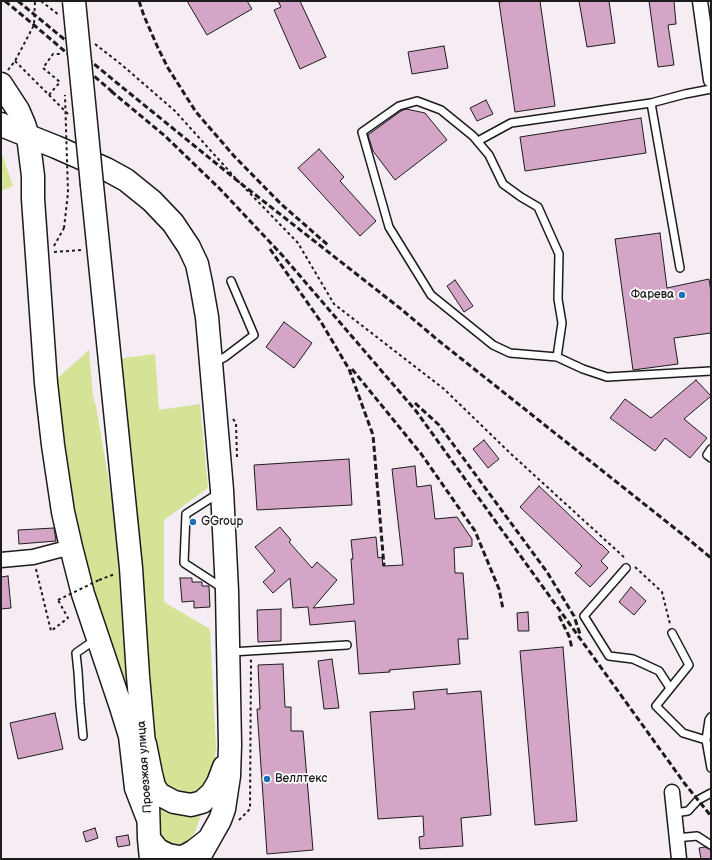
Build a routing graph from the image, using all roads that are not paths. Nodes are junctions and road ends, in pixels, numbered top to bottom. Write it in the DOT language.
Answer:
graph roads {
  1 [pos="700,1"];
  2 [pos="67,8"];
  3 [pos="3,78"];
  4 [pos="711,80"];
  5 [pos="711,89"];
  6 [pos="651,103"];
  7 [pos="1,124"];
  8 [pos="28,136"];
  9 [pos="478,141"];
  10 [pos="680,268"];
  11 [pos="230,281"];
  12 [pos="558,357"];
  13 [pos="211,364"];
  14 [pos="711,371"];
  15 [pos="711,449"];
  16 [pos="711,458"];
  17 [pos="222,490"];
  18 [pos="70,547"];
  19 [pos="1,560"];
  20 [pos="626,568"];
  21 [pos="227,591"];
  22 [pos="672,633"];
  23 [pos="100,641"];
  24 [pos="347,645"];
  25 [pos="228,652"];
  26 [pos="670,688"];
  27 [pos="711,717"];
  28 [pos="83,736"];
  29 [pos="706,740"];
  30 [pos="145,744"];
  31 [pos="230,745"];
  32 [pos="711,768"];
  33 [pos="672,792"];
  34 [pos="711,793"];
  35 [pos="674,813"];
  36 [pos="676,838"];
  37 [pos="150,839"];
  38 [pos="210,839"];
  39 [pos="711,845"];
  40 [pos="198,859"];
  41 [pos="678,859"];
  1 -- 4 [label="street"];
  2 -- 30 [label="main road, Проезжая улица, bridge"];
  3 -- 8 [label="main road"];
  5 -- 6 [label="lane"];
  6 -- 9 [label="lane"];
  6 -- 10 [label="lane"];
  7 -- 8 [label="main road"];
  8 -- 13 [label="main road"];
  8 -- 18 [label="main road"];
  9 -- 12 [label="lane"];
  9 -- 12 [label="lane"];
  11 -- 13 [label="lane"];
  12 -- 14 [label="lane"];
  13 -- 17 [label="main road"];
  15 -- 16 [label="lane"];
  17 -- 21 [label="main road"];
  17 -- 21 [label="lane"];
  18 -- 19 [label="street"];
  18 -- 23 [label="main road"];
  20 -- 26 [label="lane"];
  21 -- 25 [label="main road"];
  22 -- 26 [label="lane"];
  23 -- 28 [label="lane"];
  23 -- 37 [label="main road"];
  24 -- 25 [label="lane"];
  25 -- 31 [label="main road"];
  26 -- 29 [label="lane"];
  27 -- 29 [label="lane"];
  29 -- 32 [label="lane"];
  30 -- 31 [label="main road"];
  30 -- 37 [label="main road, Проезжая улица"];
  31 -- 38 [label="main road"];
  33 -- 35 [label="street"];
  34 -- 35 [label="lane"];
  35 -- 36 [label="street"];
  36 -- 39 [label="lane"];
  36 -- 41 [label="street"];
  37 -- 38 [label="main road"];
  38 -- 40 [label="main road"];
}
